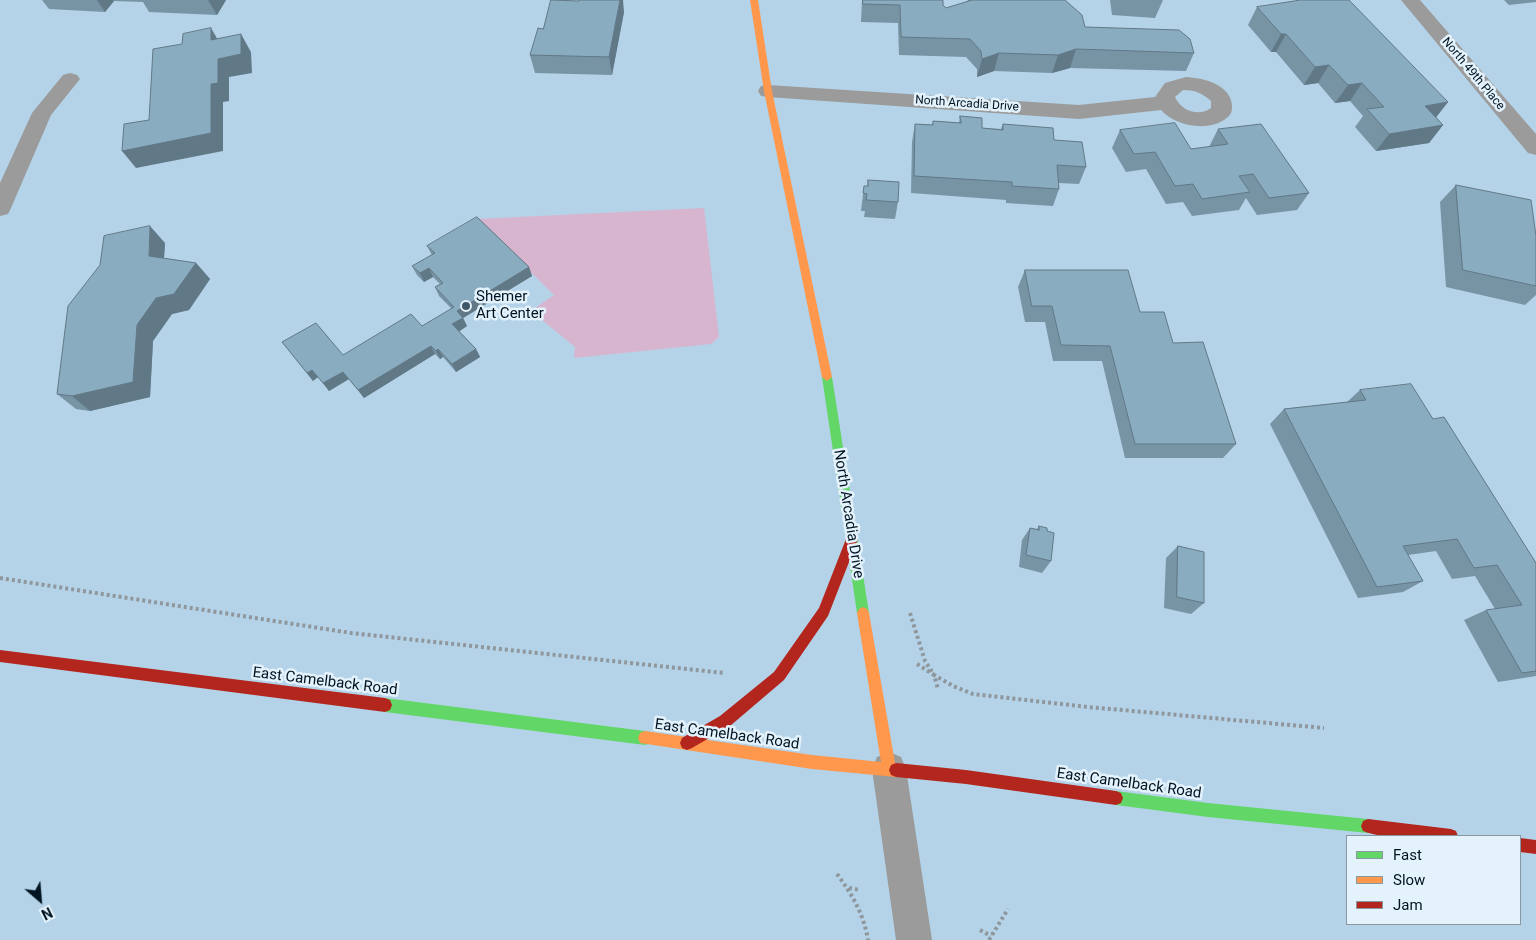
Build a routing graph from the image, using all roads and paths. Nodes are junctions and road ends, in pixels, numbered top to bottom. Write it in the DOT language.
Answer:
graph roads {
  1 [pos="754,0"];
  2 [pos="1410,0"];
  3 [pos="70,79"];
  4 [pos="768,91"];
  5 [pos="1166,103"];
  6 [pos="1536,148"];
  7 [pos="0,208"];
  8 [pos="852,539"];
  9 [pos="0,578"];
  10 [pos="910,613"];
  11 [pos="0,656"];
  12 [pos="917,664"];
  13 [pos="733,671"];
  14 [pos="934,675"];
  15 [pos="938,689"];
  16 [pos="1324,728"];
  17 [pos="687,743"];
  18 [pos="889,770"];
  19 [pos="1442,835"];
  20 [pos="1521,845"];
  21 [pos="1536,847"];
  22 [pos="837,874"];
  23 [pos="848,888"];
  24 [pos="860,890"];
  25 [pos="1008,909"];
  26 [pos="980,930"];
  27 [pos="990,938"];
  28 [pos="868,940"];
  29 [pos="914,940"];
  1 -- 4 [label="main road, North Arcadia Drive"];
  2 -- 6 [label="street, North 49th Place"];
  3 -- 7 [label="street"];
  4 -- 5 [label="street, North Arcadia Drive"];
  4 -- 8 [label="main road, North Arcadia Drive"];
  8 -- 17 [label="main road"];
  8 -- 18 [label="main road, North Arcadia Drive"];
  9 -- 13 [label="path"];
  10 -- 14 [label="path"];
  11 -- 17 [label="main road, East Camelback Road"];
  12 -- 14 [label="path"];
  14 -- 15 [label="path"];
  14 -- 16 [label="path"];
  17 -- 18 [label="main road, East Camelback Road"];
  18 -- 19 [label="main road, East Camelback Road"];
  18 -- 29 [label="street, North Arcadia Drive"];
  20 -- 21 [label="main road"];
  22 -- 23 [label="path"];
  23 -- 24 [label="path"];
  23 -- 28 [label="path"];
  25 -- 27 [label="path"];
  26 -- 27 [label="path"];
}
